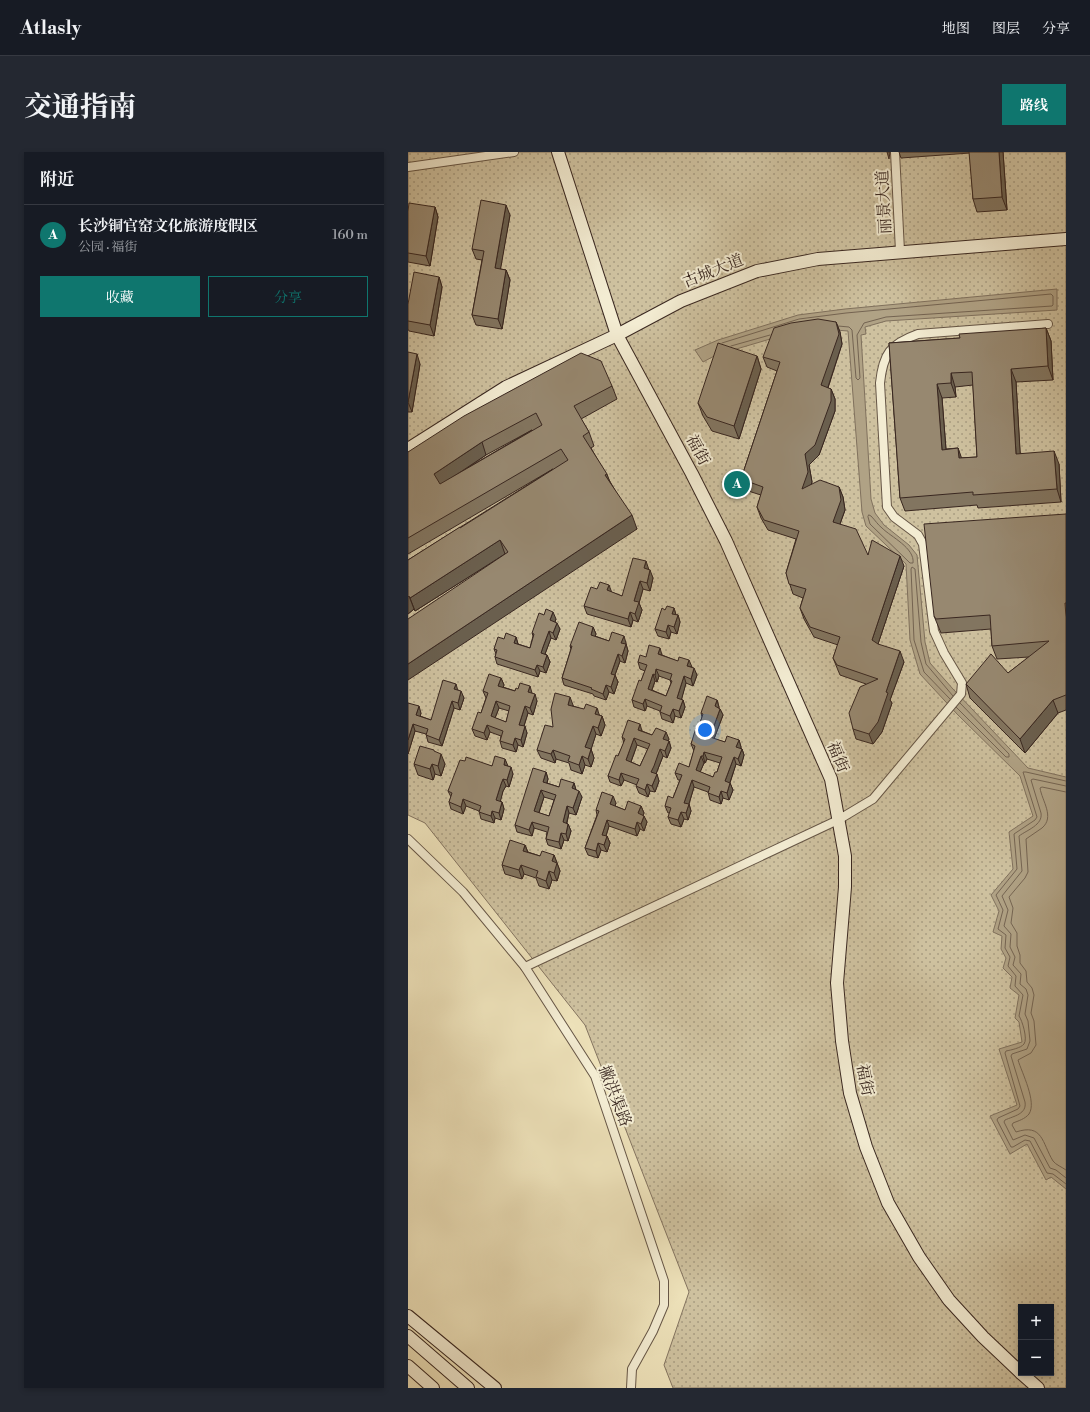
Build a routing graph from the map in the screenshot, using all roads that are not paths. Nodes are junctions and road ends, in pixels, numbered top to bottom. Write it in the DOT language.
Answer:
graph roads {
  1 [pos="514,152"];
  2 [pos="558,152"];
  3 [pos="895,152"];
  4 [pos="408,167"];
  5 [pos="1066,238"];
  6 [pos="900,251"];
  7 [pos="1048,324"];
  8 [pos="618,335"];
  9 [pos="408,449"];
  10 [pos="838,820"];
  11 [pos="408,839"];
  12 [pos="525,967"];
  13 [pos="408,1316"];
  14 [pos="408,1336"];
  15 [pos="408,1366"];
  16 [pos="1018,1370"];
  17 [pos="1024,1376"];
  18 [pos="433,1388"];
  19 [pos="468,1388"];
  20 [pos="495,1388"];
  21 [pos="631,1388"];
  22 [pos="1038,1388"];
  1 -- 4 [label="street"];
  2 -- 8 [label="street, 福街"];
  3 -- 6 [label="street, 丽景大道"];
  5 -- 6 [label="street, 古城大道"];
  6 -- 8 [label="street, 古城大道"];
  7 -- 10 [label="street"];
  8 -- 9 [label="street, 古城大道"];
  8 -- 10 [label="street, 福街"];
  10 -- 12 [label="street"];
  10 -- 16 [label="street, 福街"];
  11 -- 12 [label="street, 撇洪渠路"];
  12 -- 21 [label="street, 撇洪渠路"];
  13 -- 20 [label="street"];
  14 -- 19 [label="street"];
  15 -- 18 [label="street"];
  17 -- 22 [label="street, 福街"];
}
